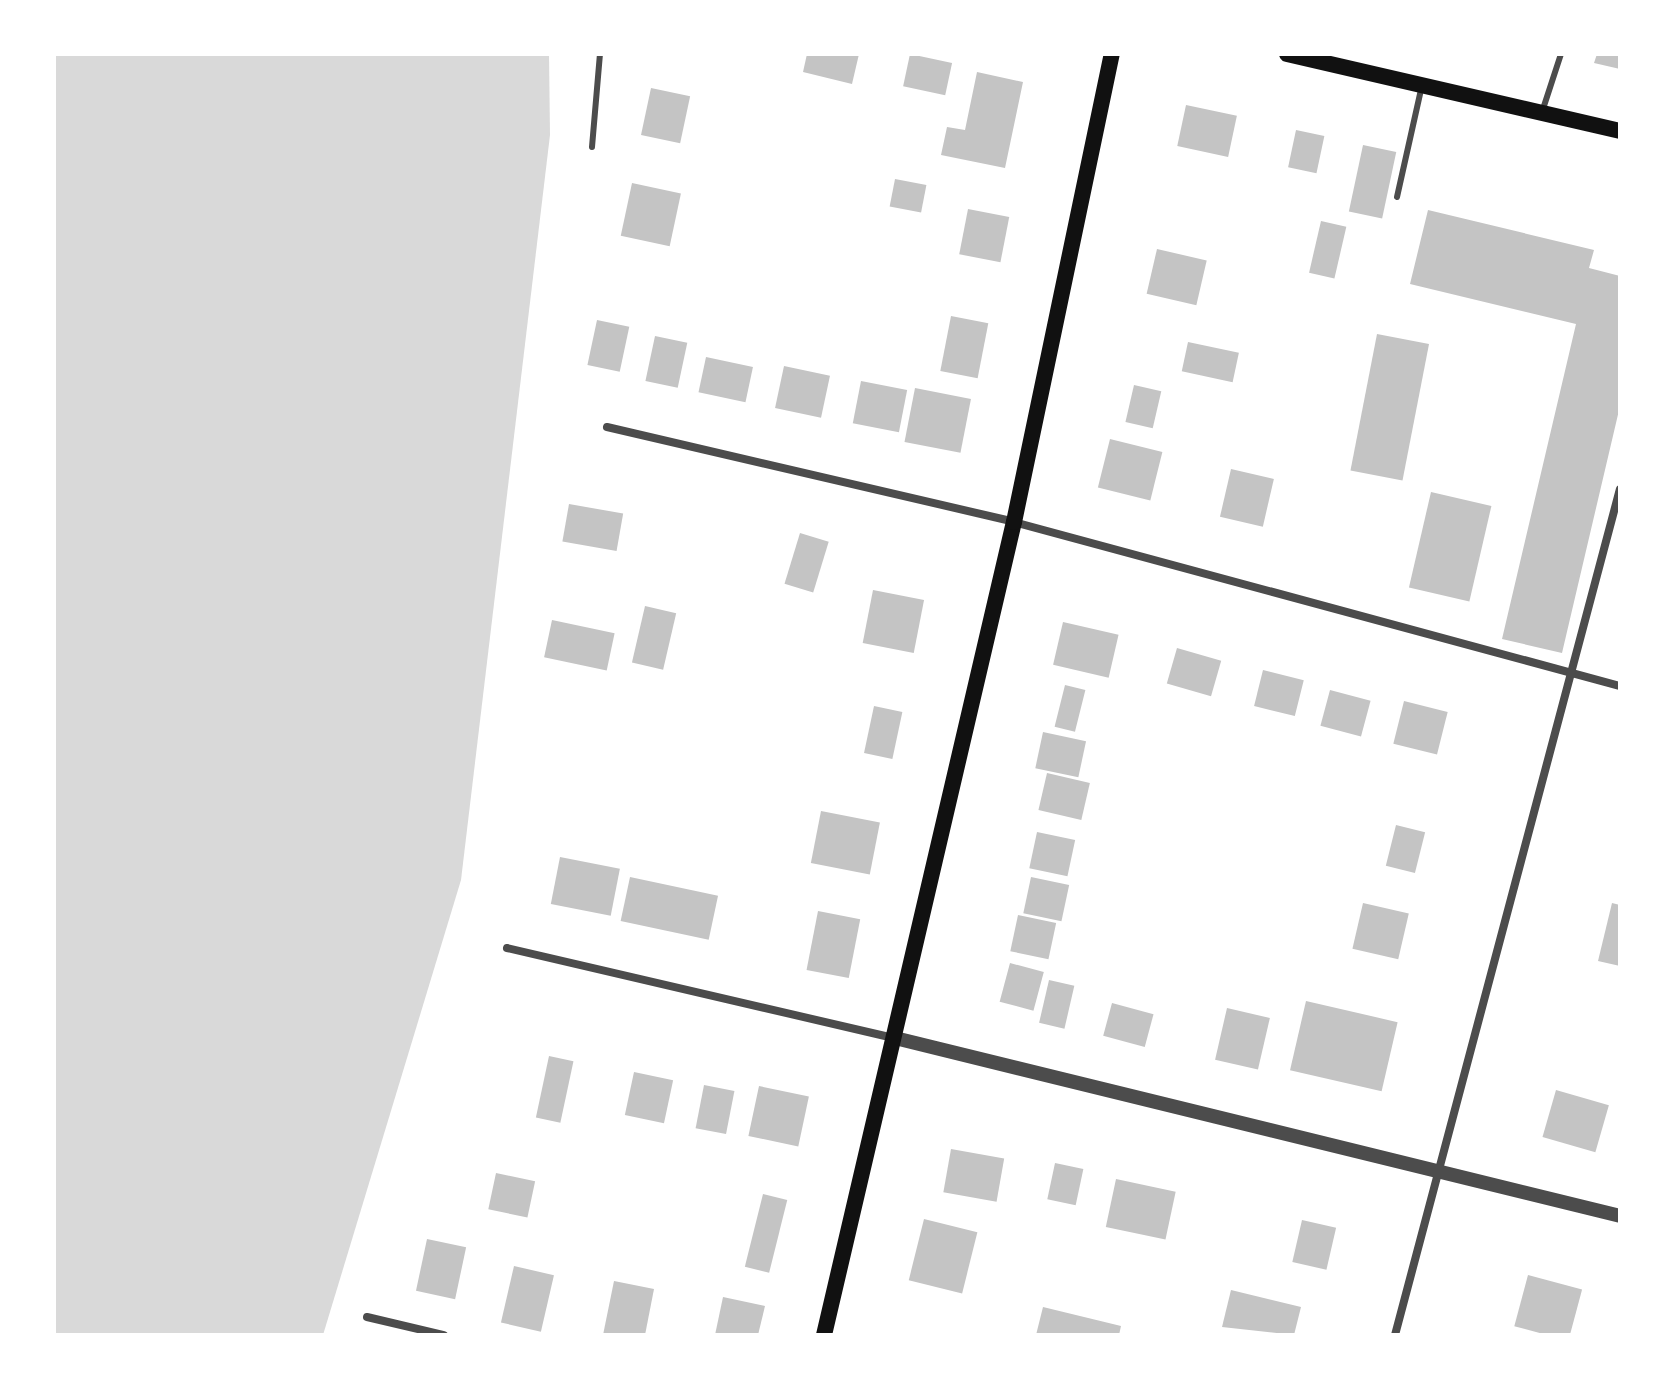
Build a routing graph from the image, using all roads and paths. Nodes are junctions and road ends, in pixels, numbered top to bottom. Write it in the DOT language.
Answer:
graph roads {
  1 [pos="600,54"];
  2 [pos="1112,54"];
  3 [pos="1287,54"];
  4 [pos="1561,54"];
  5 [pos="1422,85"];
  6 [pos="1541,113"];
  7 [pos="1620,131"];
  8 [pos="592,147"];
  9 [pos="1397,197"];
  10 [pos="607,427"];
  11 [pos="1620,489"];
  12 [pos="1014,522"];
  13 [pos="1576,675"];
  14 [pos="1620,686"];
  15 [pos="507,948"];
  16 [pos="895,1038"];
  17 [pos="1436,1171"];
  18 [pos="1620,1216"];
  19 [pos="367,1317"];
  20 [pos="444,1335"];
  21 [pos="824,1335"];
  22 [pos="1395,1335"];
  1 -- 8 [label="lane"];
  2 -- 12 [label="main road"];
  3 -- 5 [label="main road"];
  4 -- 6 [label="lane"];
  5 -- 6 [label="main road"];
  5 -- 9 [label="lane"];
  6 -- 7 [label="main road"];
  10 -- 12 [label="street"];
  11 -- 13 [label="street"];
  12 -- 13 [label="street"];
  12 -- 16 [label="main road"];
  13 -- 14 [label="street"];
  13 -- 17 [label="street"];
  15 -- 16 [label="street"];
  16 -- 17 [label="street"];
  16 -- 21 [label="main road"];
  17 -- 18 [label="street"];
  17 -- 22 [label="street"];
  19 -- 20 [label="street"];
}
